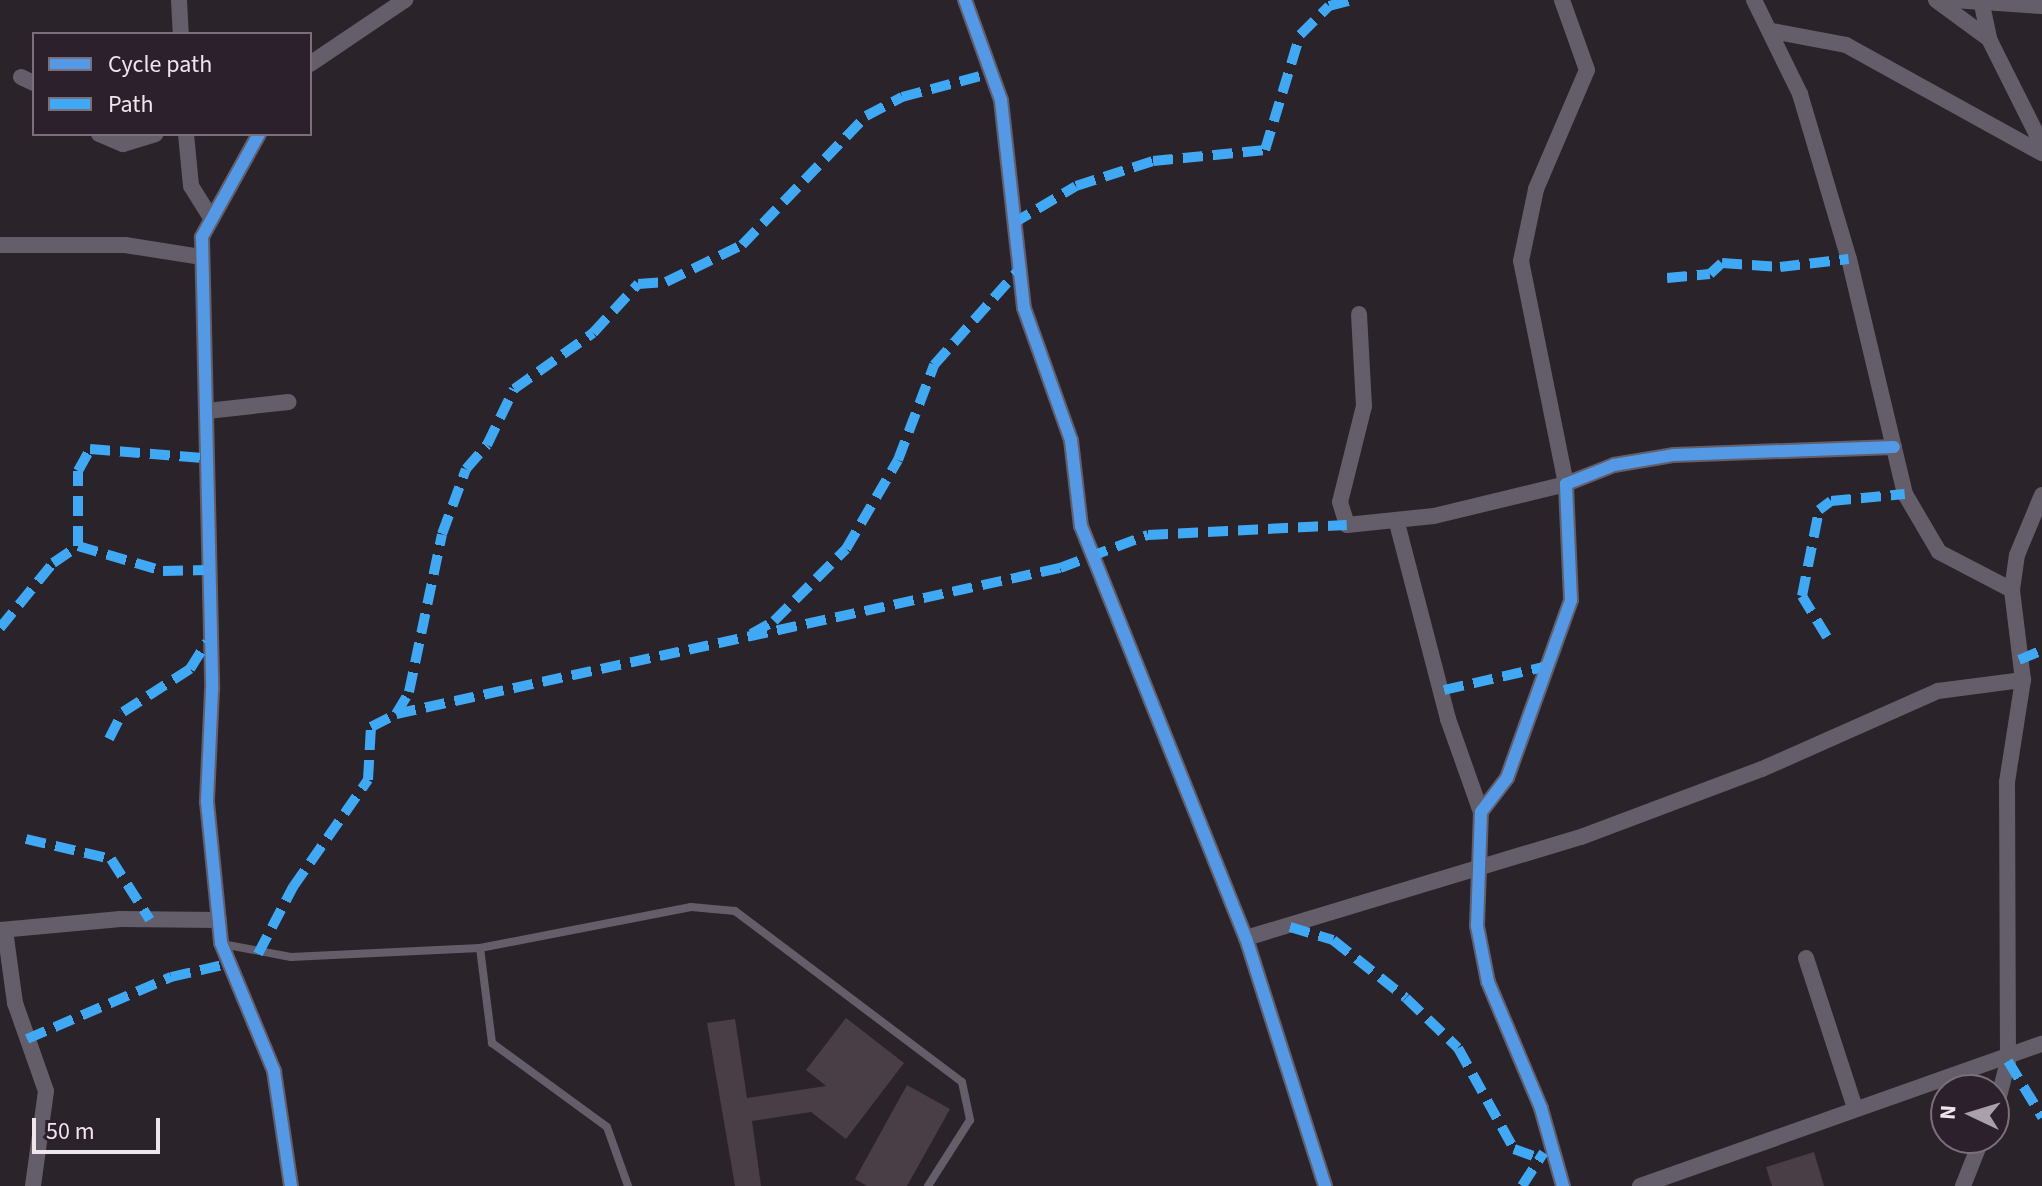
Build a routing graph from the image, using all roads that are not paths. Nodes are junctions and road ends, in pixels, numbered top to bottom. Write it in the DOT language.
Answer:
graph roads {
  1 [pos="179,0"];
  2 [pos="405,0"];
  3 [pos="965,0"];
  4 [pos="1562,0"];
  5 [pos="1754,0"];
  6 [pos="1936,0"];
  7 [pos="1953,0"];
  8 [pos="1981,1"];
  9 [pos="2042,6"];
  10 [pos="1772,31"];
  11 [pos="181,32"];
  12 [pos="1989,39"];
  13 [pos="312,63"];
  14 [pos="104,136"];
  15 [pos="149,136"];
  16 [pos="186,136"];
  17 [pos="258,136"];
  18 [pos="2042,145"];
  19 [pos="2042,153"];
  20 [pos="209,215"];
  21 [pos="0,245"];
  22 [pos="202,257"];
  23 [pos="1359,314"];
  24 [pos="289,402"];
  25 [pos="207,411"];
  26 [pos="1894,447"];
  27 [pos="1566,484"];
  28 [pos="2042,495"];
  29 [pos="1397,523"];
  30 [pos="2012,590"];
  31 [pos="2023,680"];
  32 [pos="1481,812"];
  33 [pos="1480,872"];
  34 [pos="219,920"];
  35 [pos="2,930"];
  36 [pos="1246,938"];
  37 [pos="221,943"];
  38 [pos="480,948"];
  39 [pos="1806,958"];
  40 [pos="2042,1044"];
  41 [pos="2008,1061"];
  42 [pos="2005,1074"];
  43 [pos="1855,1108"];
  44 [pos="1976,1154"];
  45 [pos="33,1186"];
  46 [pos="291,1186"];
  47 [pos="628,1186"];
  48 [pos="928,1186"];
  49 [pos="1325,1186"];
  50 [pos="1563,1186"];
  51 [pos="1640,1186"];
  52 [pos="1963,1186"];
  1 -- 11 [label="street"];
  2 -- 13 [label="street"];
  3 -- 36 [label="street"];
  4 -- 27 [label="street"];
  5 -- 10 [label="street"];
  6 -- 12 [label="street"];
  7 -- 8 [label="street"];
  8 -- 9 [label="street"];
  8 -- 12 [label="street"];
  10 -- 19 [label="street"];
  10 -- 26 [label="street"];
  12 -- 18 [label="street"];
  14 -- 15 [label="street"];
  16 -- 20 [label="street"];
  17 -- 20 [label="street"];
  20 -- 22 [label="street"];
  21 -- 22 [label="street"];
  22 -- 25 [label="street"];
  23 -- 29 [label="street"];
  24 -- 25 [label="street"];
  25 -- 34 [label="street"];
  26 -- 27 [label="street"];
  26 -- 30 [label="street"];
  27 -- 29 [label="street"];
  27 -- 32 [label="street"];
  28 -- 30 [label="street"];
  29 -- 32 [label="street"];
  30 -- 31 [label="street"];
  31 -- 33 [label="street"];
  31 -- 41 [label="street"];
  32 -- 33 [label="street"];
  33 -- 36 [label="street"];
  33 -- 50 [label="street"];
  34 -- 35 [label="street"];
  34 -- 37 [label="street"];
  35 -- 45 [label="street"];
  36 -- 49 [label="street"];
  37 -- 38 [label="lane"];
  37 -- 46 [label="street"];
  38 -- 47 [label="lane"];
  38 -- 48 [label="lane"];
  39 -- 43 [label="street"];
  40 -- 41 [label="street"];
  41 -- 42 [label="street"];
  41 -- 43 [label="street"];
  43 -- 51 [label="street"];
  44 -- 52 [label="street"];
}
